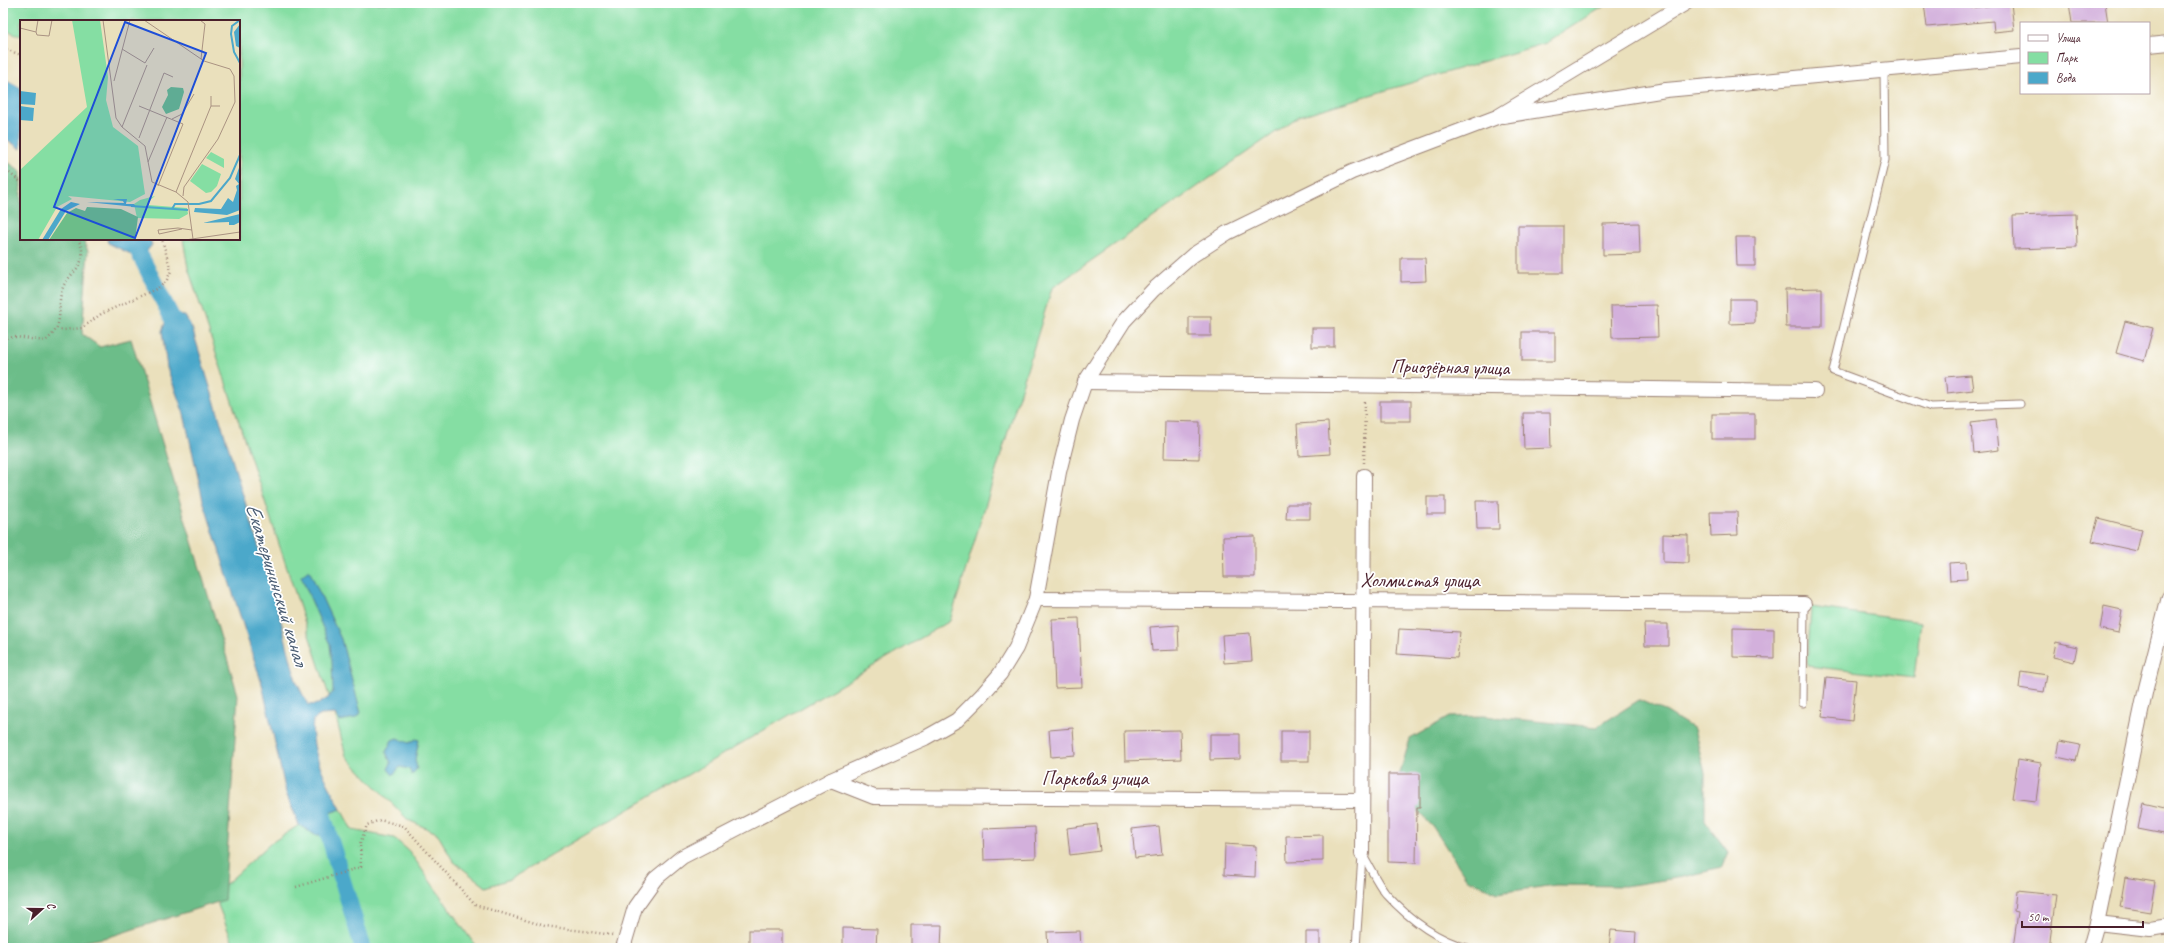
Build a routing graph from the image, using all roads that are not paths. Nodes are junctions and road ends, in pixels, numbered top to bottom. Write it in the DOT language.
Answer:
graph roads {
  1 [pos="1686,3"];
  2 [pos="2169,43"];
  3 [pos="2150,45"];
  4 [pos="2020,57"];
  5 [pos="1884,69"];
  6 [pos="1496,117"];
  7 [pos="1085,382"];
  8 [pos="1815,391"];
  9 [pos="2020,404"];
  10 [pos="1364,476"];
  11 [pos="2169,597"];
  12 [pos="1036,599"];
  13 [pos="1364,600"];
  14 [pos="1804,604"];
  15 [pos="1803,703"];
  16 [pos="831,780"];
  17 [pos="1362,800"];
  18 [pos="1362,854"];
  19 [pos="2097,923"];
  20 [pos="2169,926"];
  21 [pos="624,942"];
  22 [pos="1356,948"];
  23 [pos="1468,948"];
  24 [pos="2090,948"];
  1 -- 6 [label="street"];
  2 -- 3 [label="street"];
  4 -- 5 [label="street"];
  5 -- 6 [label="street"];
  5 -- 9 [label="lane"];
  6 -- 7 [label="street"];
  7 -- 8 [label="street, Приозёрная улица"];
  7 -- 12 [label="street"];
  10 -- 13 [label="street"];
  11 -- 19 [label="street"];
  12 -- 13 [label="street, Холмистая улица"];
  12 -- 16 [label="street"];
  13 -- 14 [label="street, Холмистая улица"];
  13 -- 17 [label="street"];
  14 -- 15 [label="lane"];
  16 -- 17 [label="street, Парковая улица"];
  16 -- 21 [label="street"];
  17 -- 18 [label="street"];
  18 -- 22 [label="lane"];
  18 -- 23 [label="lane"];
  19 -- 20 [label="street"];
  19 -- 24 [label="street"];
}
